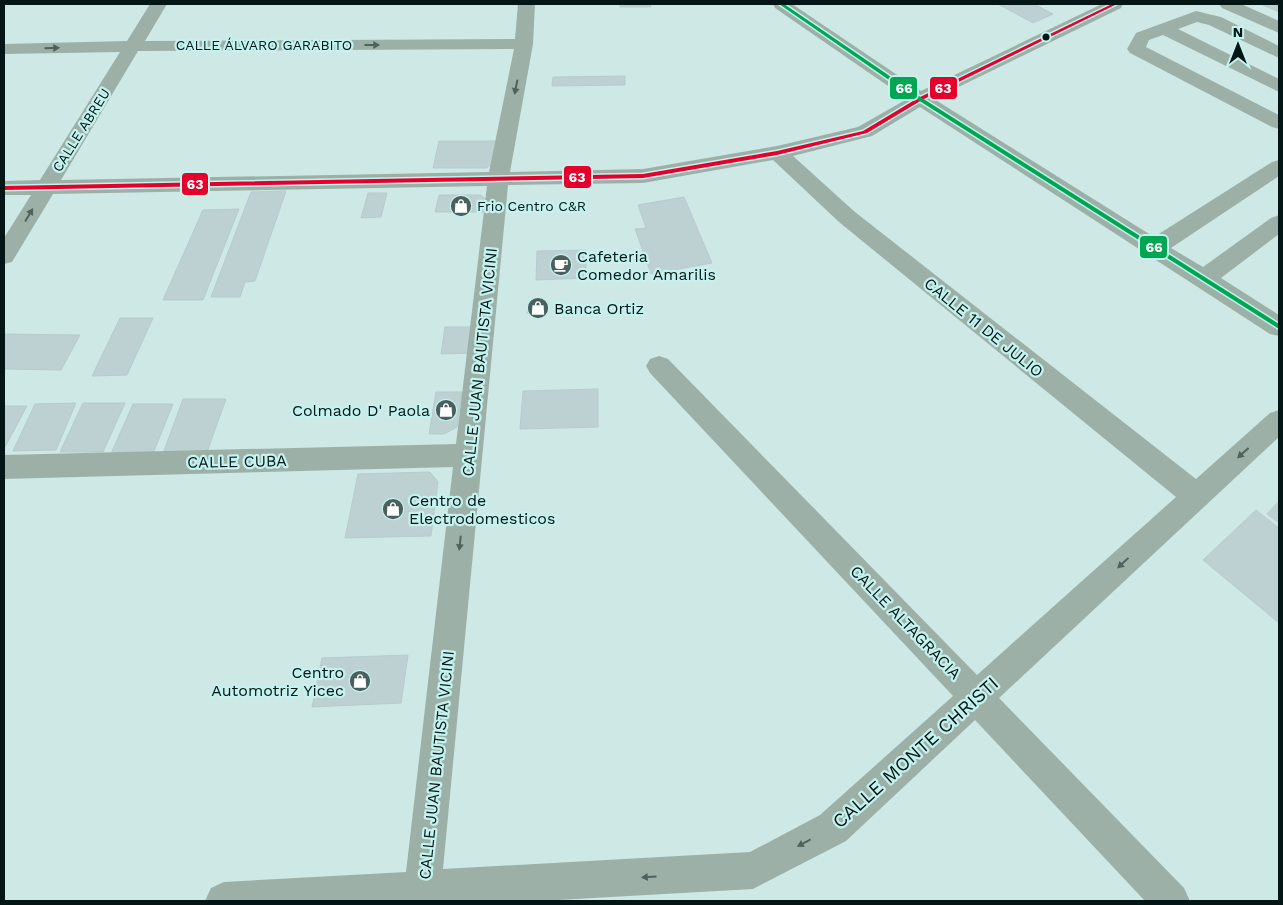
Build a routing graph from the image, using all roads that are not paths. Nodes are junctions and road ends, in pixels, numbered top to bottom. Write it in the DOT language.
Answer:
graph roads {
  1 [pos="158,4"];
  2 [pos="527,4"];
  3 [pos="780,4"];
  4 [pos="1115,4"];
  5 [pos="1228,4"];
  6 [pos="1044,18"];
  7 [pos="1279,28"];
  8 [pos="1063,29"];
  9 [pos="1164,29"];
  10 [pos="524,44"];
  11 [pos="132,46"];
  12 [pos="4,49"];
  13 [pos="1279,53"];
  14 [pos="1279,86"];
  15 [pos="920,99"];
  16 [pos="1279,123"];
  17 [pos="777,154"];
  18 [pos="1279,167"];
  19 [pos="498,179"];
  20 [pos="45,187"];
  21 [pos="4,188"];
  22 [pos="1275,232"];
  23 [pos="1154,248"];
  24 [pos="4,256"];
  25 [pos="1202,280"];
  26 [pos="1279,327"];
  27 [pos="659,366"];
  28 [pos="1279,421"];
  29 [pos="470,455"];
  30 [pos="4,467"];
  31 [pos="1195,495"];
  32 [pos="978,697"];
  33 [pos="422,896"];
  34 [pos="224,901"];
  35 [pos="1171,901"];
  1 -- 11 [label="street, CALLE ABREU"];
  2 -- 10 [label="street, CALLE JUAN BAUTISTA VICINI"];
  3 -- 15 [label="street"];
  4 -- 8 [label="street"];
  5 -- 7 [label="street"];
  6 -- 8 [label="street"];
  8 -- 15 [label="street"];
  9 -- 13 [label="street"];
  9 -- 14 [label="street"];
  9 -- 16 [label="street"];
  11 -- 10 [label="street, CALLE ÁLVARO GARABITO, one-way"];
  10 -- 19 [label="street, CALLE JUAN BAUTISTA VICINI, one-way"];
  12 -- 11 [label="street, CALLE ÁLVARO GARABITO, one-way"];
  11 -- 20 [label="street, CALLE ABREU"];
  15 -- 17 [label="street"];
  15 -- 23 [label="street"];
  17 -- 19 [label="street"];
  17 -- 31 [label="street, CALLE 11 DE JULIO"];
  18 -- 23 [label="street"];
  19 -- 20 [label="street"];
  19 -- 29 [label="street, CALLE JUAN BAUTISTA VICINI"];
  20 -- 21 [label="street"];
  24 -- 20 [label="street, CALLE ABREU, one-way"];
  22 -- 25 [label="street"];
  23 -- 25 [label="street"];
  25 -- 26 [label="street"];
  27 -- 32 [label="street, CALLE ALTAGRACIA"];
  28 -- 31 [label="street, CALLE MONTE CHRISTI, one-way"];
  29 -- 30 [label="street, CALLE CUBA"];
  29 -- 33 [label="street, CALLE JUAN BAUTISTA VICINI, one-way"];
  31 -- 32 [label="street, CALLE MONTE CHRISTI, one-way"];
  32 -- 33 [label="street, CALLE MONTE CHRISTI, one-way"];
  32 -- 35 [label="street, CALLE ALTAGRACIA"];
  33 -- 34 [label="street, CALLE MONTE CHRISTI"];
}
